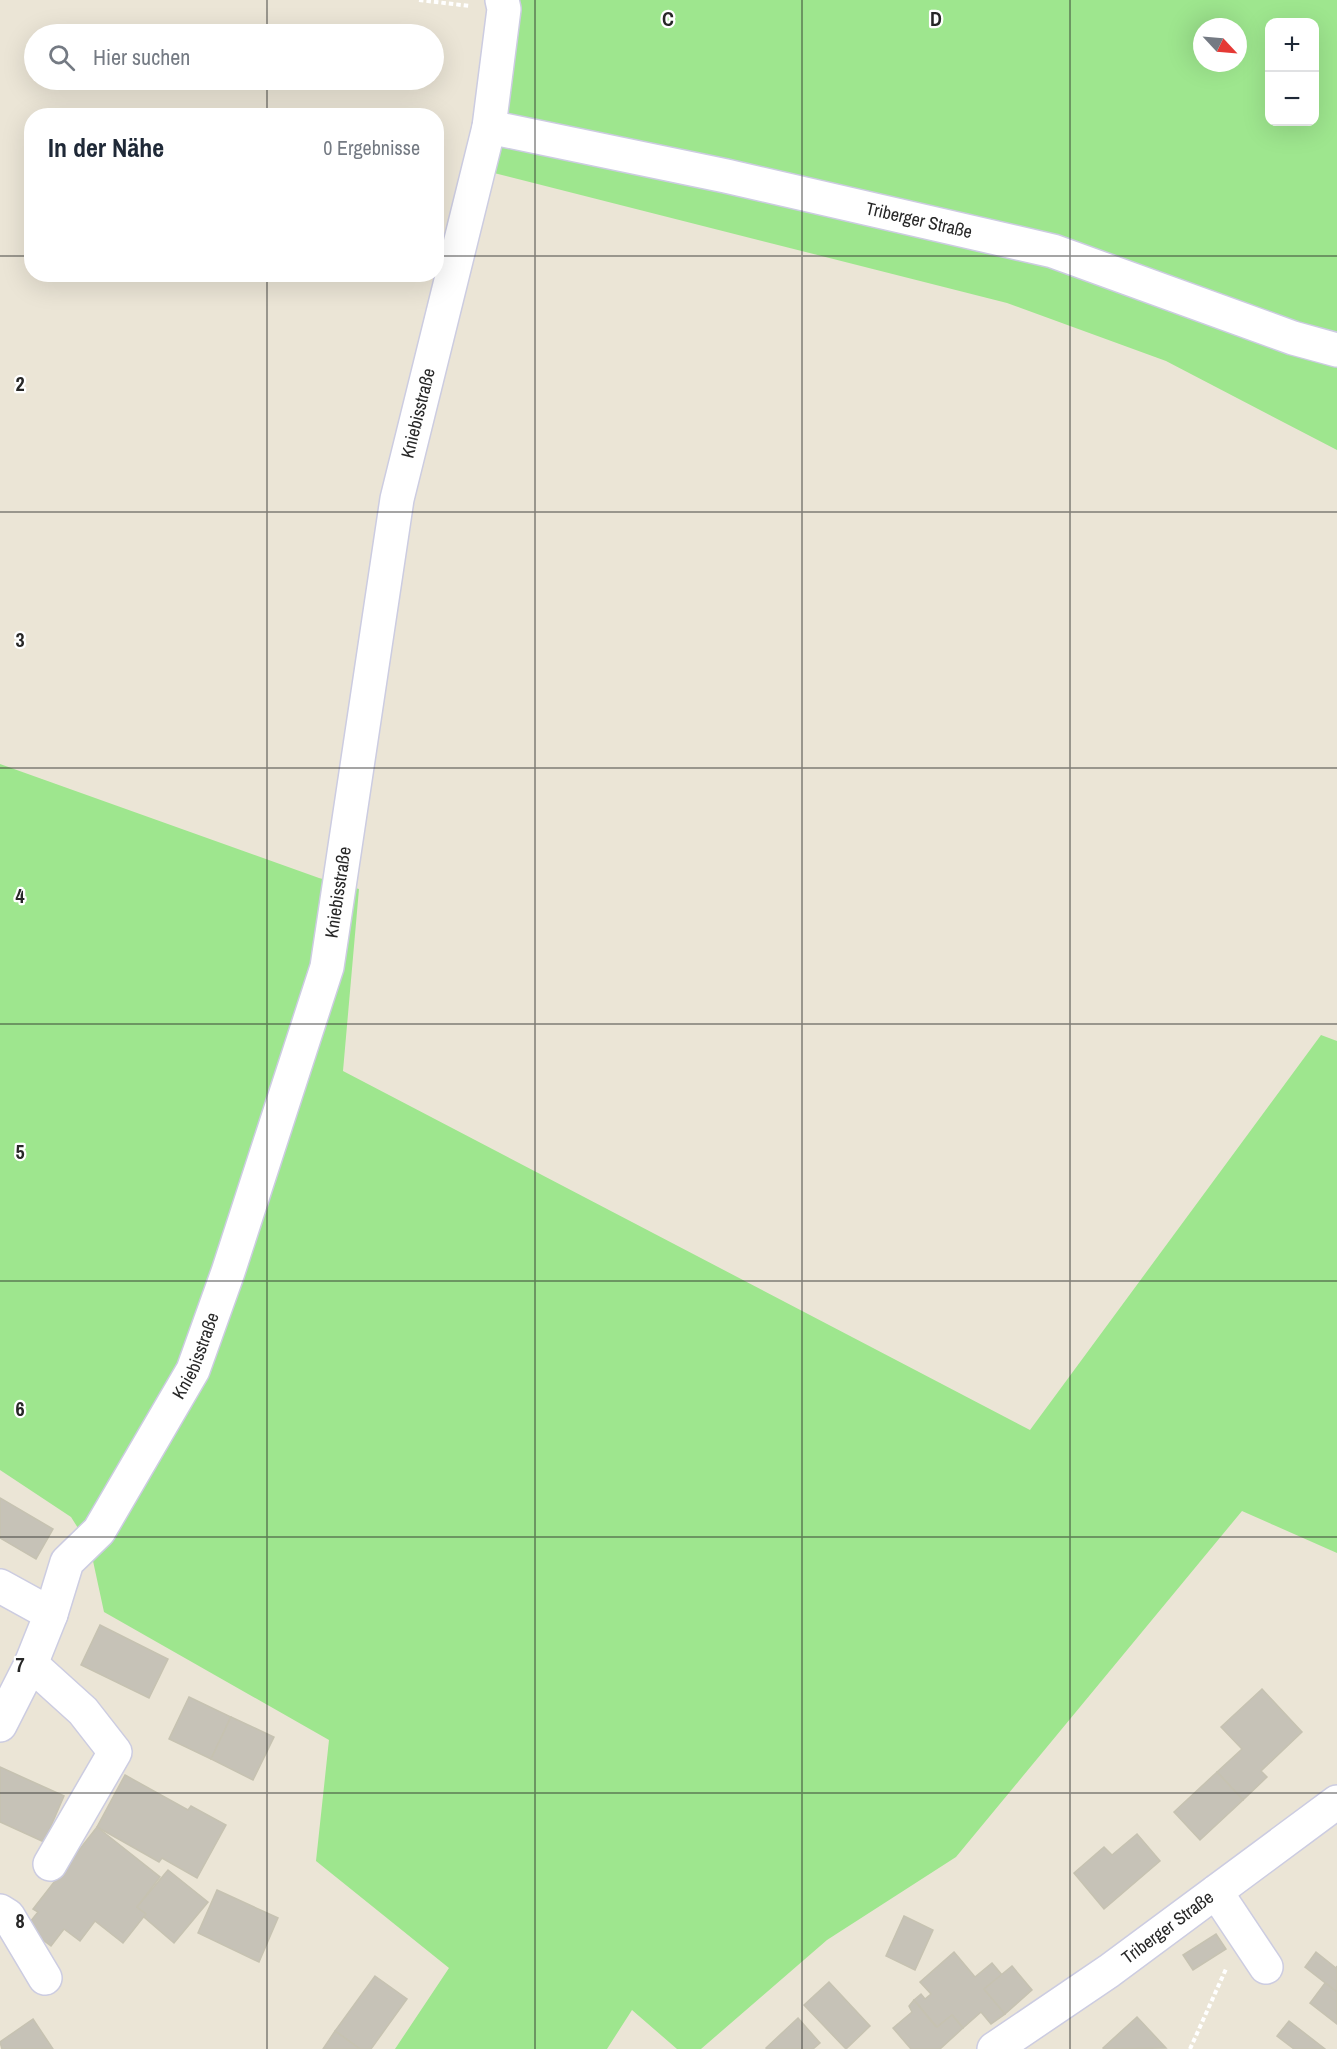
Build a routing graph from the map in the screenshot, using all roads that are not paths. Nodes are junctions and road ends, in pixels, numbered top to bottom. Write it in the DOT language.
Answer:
graph roads {
  1 [pos="503,5"];
  2 [pos="489,127"];
  3 [pos="1337,350"];
  4 [pos="0,1586"];
  5 [pos="51,1614"];
  6 [pos="30,1664"];
  7 [pos="0,1725"];
  8 [pos="1337,1802"];
  9 [pos="50,1864"];
  10 [pos="1216,1892"];
  11 [pos="0,1911"];
  12 [pos="1266,1967"];
  13 [pos="45,1978"];
  14 [pos="994,2049"];
  1 -- 2 [label="street, Kniebisstraße"];
  2 -- 3 [label="street, Triberger Straße"];
  2 -- 5 [label="street, Kniebisstraße"];
  4 -- 5 [label="street"];
  5 -- 6 [label="street, Kniebisstraße"];
  6 -- 7 [label="street, Kniebisstraße"];
  6 -- 9 [label="street"];
  8 -- 10 [label="street, Triberger Straße"];
  10 -- 12 [label="street"];
  10 -- 14 [label="street, Triberger Straße"];
  11 -- 13 [label="street"];
}
